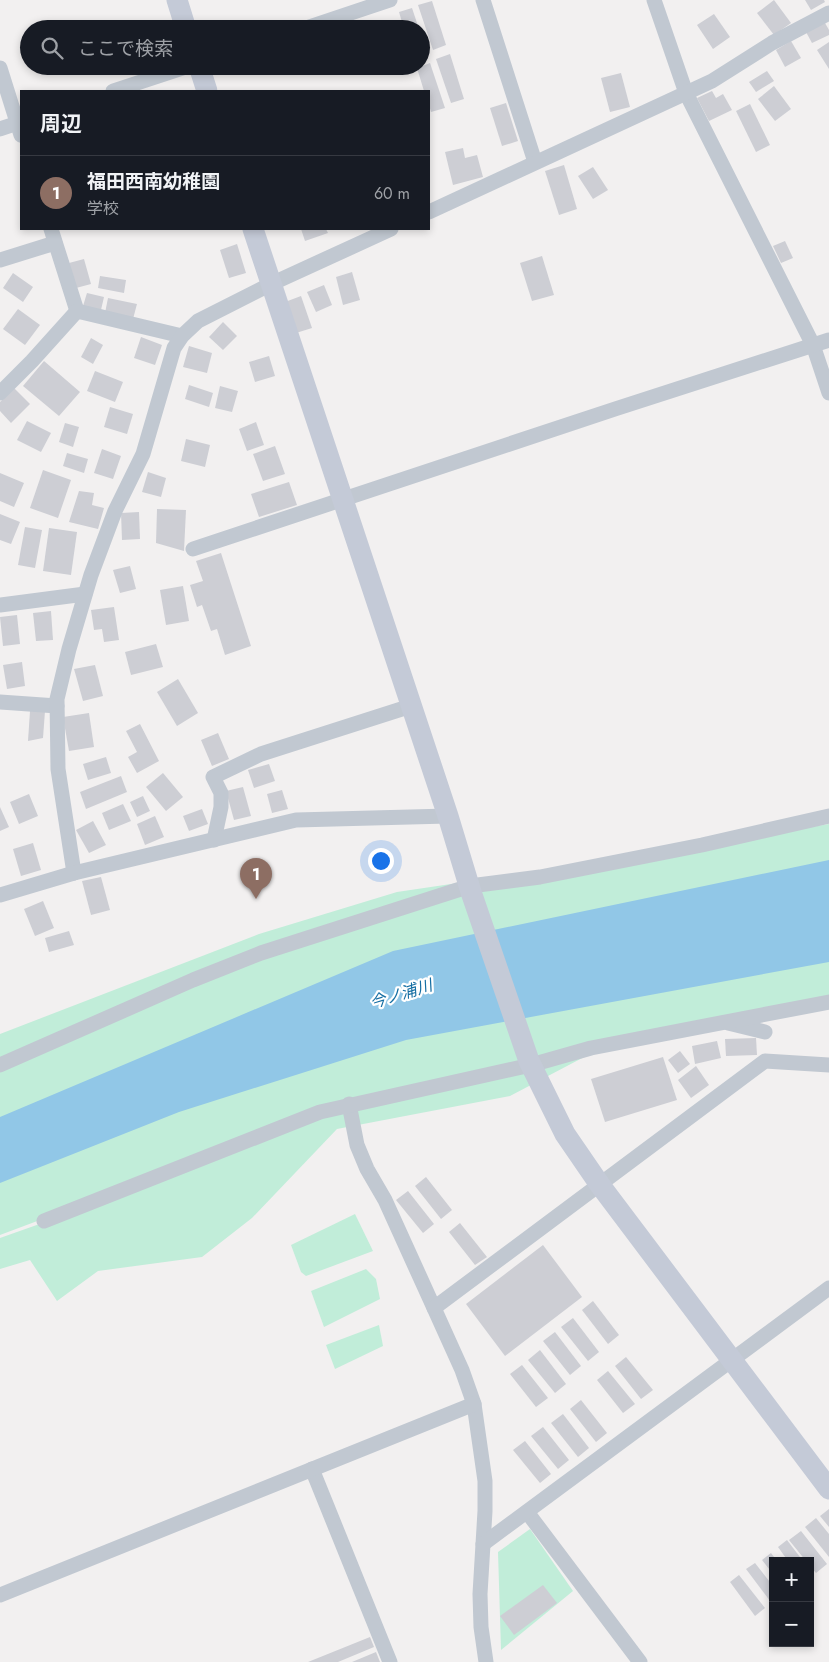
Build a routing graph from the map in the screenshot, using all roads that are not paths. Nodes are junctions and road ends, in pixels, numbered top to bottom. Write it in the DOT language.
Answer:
graph roads {
  1 [pos="177,0"];
  2 [pos="390,0"];
  3 [pos="483,0"];
  4 [pos="654,0"];
  5 [pos="829,13"];
  6 [pos="183,20"];
  7 [pos="330,20"];
  8 [pos="0,68"];
  9 [pos="162,75"];
  10 [pos="201,75"];
  11 [pos="116,90"];
  12 [pos="207,90"];
  13 [pos="686,92"];
  14 [pos="20,127"];
  15 [pos="0,129"];
  16 [pos="535,162"];
  17 [pos="430,212"];
  18 [pos="253,230"];
  19 [pos="389,230"];
  20 [pos="53,236"];
  21 [pos="0,260"];
  22 [pos="271,284"];
  23 [pos="77,311"];
  24 [pos="182,336"];
  25 [pos="829,340"];
  26 [pos="813,345"];
  27 [pos="0,393"];
  28 [pos="829,393"];
  29 [pos="343,500"];
  30 [pos="193,549"];
  31 [pos="85,594"];
  32 [pos="0,605"];
  33 [pos="0,702"];
  34 [pos="57,706"];
  35 [pos="411,706"];
  36 [pos="448,816"];
  37 [pos="829,816"];
  38 [pos="214,840"];
  39 [pos="74,873"];
  40 [pos="470,889"];
  41 [pos="0,895"];
  42 [pos="829,1002"];
  43 [pos="724,1022"];
  44 [pos="765,1032"];
  45 [pos="530,1063"];
  46 [pos="0,1065"];
  47 [pos="829,1065"];
  48 [pos="349,1104"];
  49 [pos="600,1185"];
  50 [pos="44,1221"];
  51 [pos="829,1288"];
  52 [pos="434,1308"];
  53 [pos="732,1360"];
  54 [pos="474,1404"];
  55 [pos="312,1469"];
  56 [pos="829,1489"];
  57 [pos="528,1512"];
  58 [pos="483,1544"];
  59 [pos="0,1595"];
  60 [pos="390,1662"];
  61 [pos="486,1662"];
  62 [pos="640,1662"];
  1 -- 6 [label="street"];
  2 -- 7 [label="street"];
  3 -- 16 [label="street"];
  4 -- 13 [label="street"];
  5 -- 13 [label="street"];
  8 -- 14 [label="street"];
  9 -- 11 [label="street"];
  10 -- 12 [label="street"];
  13 -- 16 [label="street"];
  13 -- 26 [label="street"];
  14 -- 15 [label="street"];
  16 -- 17 [label="street"];
  18 -- 22 [label="street"];
  19 -- 22 [label="street"];
  20 -- 21 [label="street"];
  20 -- 23 [label="street"];
  22 -- 24 [label="street"];
  22 -- 29 [label="street"];
  23 -- 24 [label="street"];
  23 -- 27 [label="street"];
  24 -- 31 [label="street"];
  25 -- 26 [label="street"];
  26 -- 28 [label="street"];
  26 -- 29 [label="street"];
  29 -- 30 [label="street"];
  29 -- 35 [label="street"];
  31 -- 32 [label="street"];
  31 -- 34 [label="street"];
  33 -- 34 [label="street"];
  34 -- 39 [label="street"];
  35 -- 36 [label="street"];
  35 -- 38 [label="street"];
  36 -- 38 [label="street"];
  36 -- 40 [label="street"];
  37 -- 40 [label="street"];
  38 -- 39 [label="street"];
  39 -- 41 [label="street"];
  40 -- 45 [label="street"];
  40 -- 46 [label="street"];
  42 -- 43 [label="street"];
  43 -- 44 [label="street"];
  43 -- 45 [label="street"];
  45 -- 48 [label="street"];
  45 -- 49 [label="street"];
  47 -- 49 [label="street"];
  48 -- 50 [label="street"];
  48 -- 52 [label="street"];
  49 -- 52 [label="street"];
  49 -- 53 [label="street"];
  51 -- 53 [label="street"];
  52 -- 54 [label="street"];
  53 -- 56 [label="street"];
  53 -- 57 [label="street"];
  54 -- 55 [label="street"];
  54 -- 58 [label="street"];
  55 -- 59 [label="street"];
  55 -- 60 [label="street"];
  57 -- 58 [label="street"];
  57 -- 62 [label="street"];
  58 -- 61 [label="street"];
}
